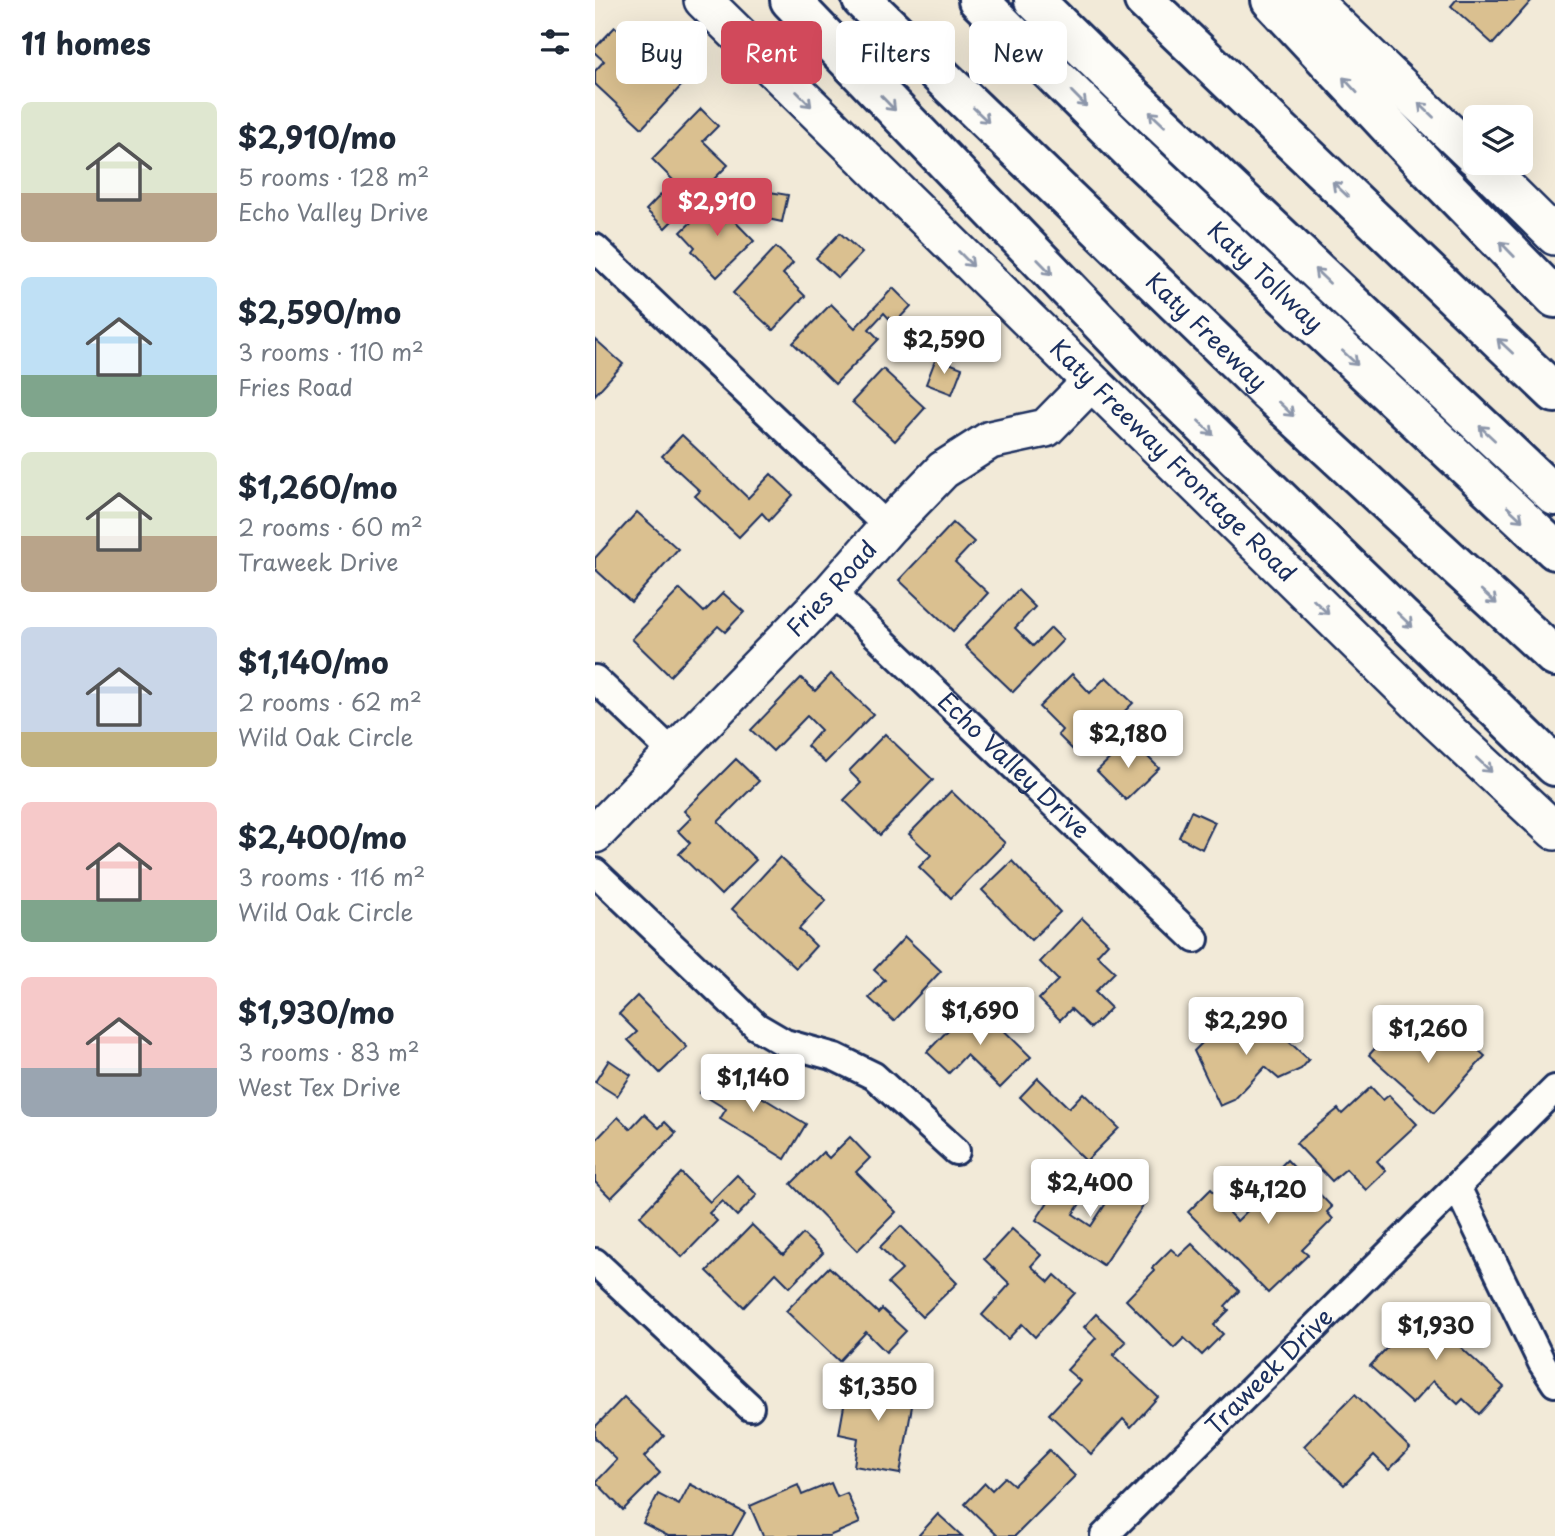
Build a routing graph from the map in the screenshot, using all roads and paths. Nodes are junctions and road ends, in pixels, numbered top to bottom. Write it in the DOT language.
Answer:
graph roads {
  1 [pos="703,0"];
  2 [pos="790,0"];
  3 [pos="862,0"];
  4 [pos="978,0"];
  5 [pos="1034,0"];
  6 [pos="1144,0"];
  7 [pos="1271,0"];
  8 [pos="1311,0"];
  9 [pos="1463,146"];
  10 [pos="1493,175"];
  11 [pos="1555,236"];
  12 [pos="595,248"];
  13 [pos="1555,298"];
  14 [pos="1091,382"];
  15 [pos="1555,393"];
  16 [pos="1555,496"];
  17 [pos="888,527"];
  18 [pos="1555,550"];
  19 [pos="831,592"];
  20 [pos="1555,657"];
  21 [pos="595,679"];
  22 [pos="673,753"];
  23 [pos="1555,766"];
  24 [pos="1555,831"];
  25 [pos="595,834"];
  26 [pos="595,872"];
  27 [pos="1195,939"];
  28 [pos="1555,1089"];
  29 [pos="956,1151"];
  30 [pos="1457,1188"];
  31 [pos="595,1262"];
  32 [pos="1555,1383"];
  33 [pos="750,1407"];
  34 [pos="1104,1536"];
  1 -- 14 [label="main road, Katy Freeway Frontage Road, one-way"];
  2 -- 23 [label="highway, one-way"];
  3 -- 20 [label="highway, Katy Freeway, one-way"];
  4 -- 18 [label="highway, Katy Tollway, one-way"];
  16 -- 5 [label="highway, Katy Tollway, one-way"];
  15 -- 6 [label="highway, one-way"];
  13 -- 7 [label="highway, one-way"];
  9 -- 8 [label="main road, one-way"];
  10 -- 11 [label="main road"];
  12 -- 17 [label="street"];
  14 -- 17 [label="main road, Fries Road"];
  14 -- 24 [label="main road, Katy Freeway Frontage Road, one-way"];
  17 -- 19 [label="main road, Fries Road"];
  19 -- 22 [label="main road, Fries Road"];
  19 -- 27 [label="street, Echo Valley Drive"];
  21 -- 22 [label="street"];
  22 -- 25 [label="main road, Fries Road"];
  26 -- 29 [label="street"];
  28 -- 30 [label="street, Traweek Drive"];
  30 -- 32 [label="street"];
  30 -- 34 [label="street, Traweek Drive"];
  31 -- 33 [label="street"];
}
